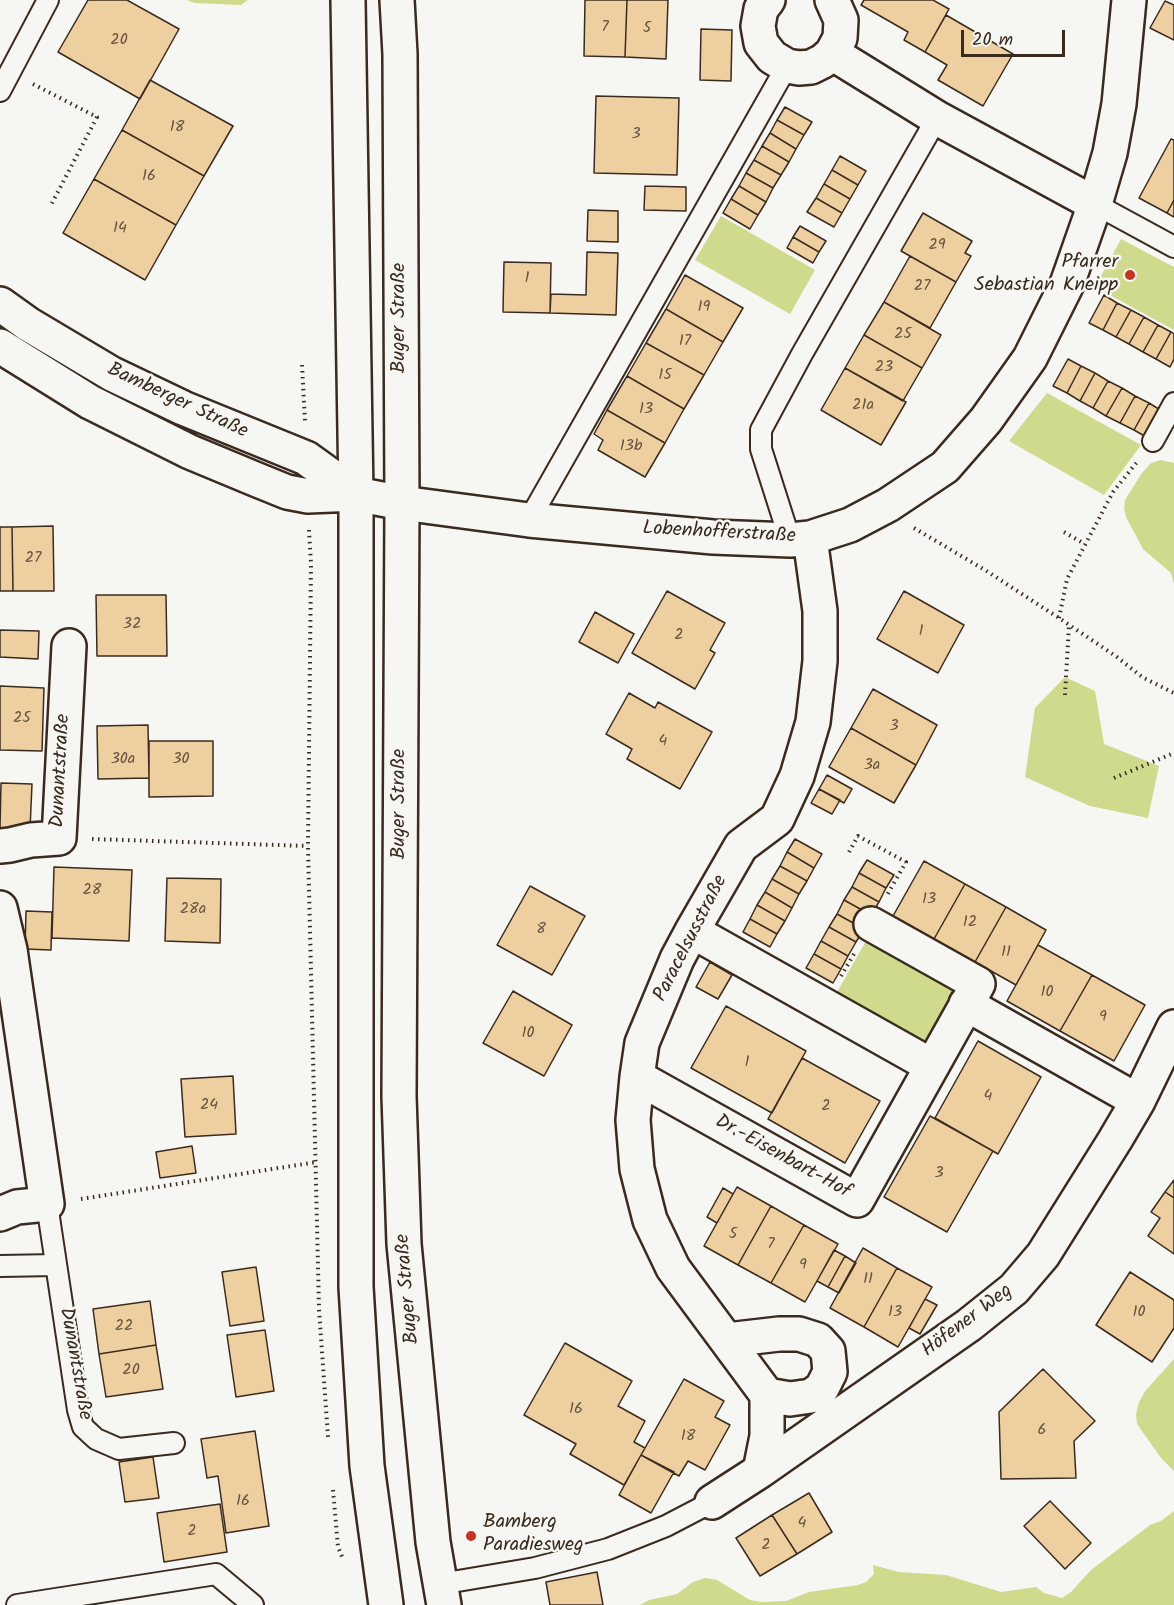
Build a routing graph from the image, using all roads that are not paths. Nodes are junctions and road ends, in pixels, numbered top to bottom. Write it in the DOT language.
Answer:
graph roads {
  1 [pos="48,0"];
  2 [pos="348,0"];
  3 [pos="397,0"];
  4 [pos="768,0"];
  5 [pos="832,0"];
  6 [pos="1129,0"];
  7 [pos="832,53"];
  8 [pos="787,66"];
  9 [pos="0,91"];
  10 [pos="937,118"];
  11 [pos="1095,204"];
  12 [pos="1174,247"];
  13 [pos="0,304"];
  14 [pos="0,346"];
  15 [pos="1174,403"];
  16 [pos="1153,441"];
  17 [pos="356,494"];
  18 [pos="402,503"];
  19 [pos="530,520"];
  20 [pos="800,539"];
  21 [pos="69,646"];
  22 [pos="0,846"];
  23 [pos="0,908"];
  24 [pos="871,924"];
  25 [pos="692,931"];
  26 [pos="966,1004"];
  27 [pos="1174,1027"];
  28 [pos="932,1066"];
  29 [pos="637,1077"];
  30 [pos="1138,1101"];
  31 [pos="47,1204"];
  32 [pos="0,1214"];
  33 [pos="56,1265"];
  34 [pos="0,1266"];
  35 [pos="727,1340"];
  36 [pos="822,1388"];
  37 [pos="767,1395"];
  38 [pos="857,1402"];
  39 [pos="174,1443"];
  40 [pos="760,1471"];
  41 [pos="712,1503"];
  42 [pos="442,1594"];
  43 [pos="17,1605"];
  44 [pos="252,1605"];
  45 [pos="386,1605"];
  1 -- 9 [label="lane"];
  2 -- 17 [label="street"];
  3 -- 18 [label="street, Buger Straße"];
  4 -- 8 [label="street"];
  5 -- 7 [label="street"];
  6 -- 11 [label="street, Lobenhofferstraße"];
  7 -- 8 [label="street"];
  7 -- 10 [label="street"];
  8 -- 19 [label="lane"];
  10 -- 11 [label="street"];
  10 -- 20 [label="lane"];
  11 -- 12 [label="lane"];
  11 -- 20 [label="street, Lobenhofferstraße"];
  13 -- 17 [label="street, Bamberger Straße"];
  14 -- 17 [label="street, Bamberger Straße"];
  15 -- 16 [label="lane"];
  17 -- 18 [label="street, Bamberger Straße"];
  17 -- 45 [label="street"];
  18 -- 19 [label="street, Lobenhofferstraße"];
  18 -- 42 [label="street, Buger Straße"];
  19 -- 20 [label="street, Lobenhofferstraße"];
  20 -- 25 [label="street, Paracelsusstraße"];
  21 -- 22 [label="street, Dunantstraße"];
  23 -- 31 [label="street, Dunantstraße"];
  24 -- 26 [label="street, Dr.-Eisenbart-Hof"];
  25 -- 28 [label="street"];
  25 -- 29 [label="street, Paracelsusstraße"];
  26 -- 28 [label="street, Dr.-Eisenbart-Hof"];
  26 -- 30 [label="street"];
  27 -- 30 [label="street, Höfener Weg"];
  28 -- 29 [label="street, Dr.-Eisenbart-Hof"];
  29 -- 35 [label="street, Paracelsusstraße"];
  30 -- 38 [label="street, Höfener Weg"];
  31 -- 32 [label="street"];
  31 -- 33 [label="lane, Dunantstraße"];
  33 -- 34 [label="lane"];
  33 -- 39 [label="lane, Dunantstraße"];
  35 -- 36 [label="street"];
  35 -- 37 [label="street, Paracelsusstraße"];
  36 -- 37 [label="street"];
  36 -- 38 [label="street"];
  37 -- 40 [label="street"];
  38 -- 40 [label="street, Höfener Weg"];
  40 -- 41 [label="street"];
  41 -- 42 [label="lane"];
  43 -- 44 [label="lane"];
}
